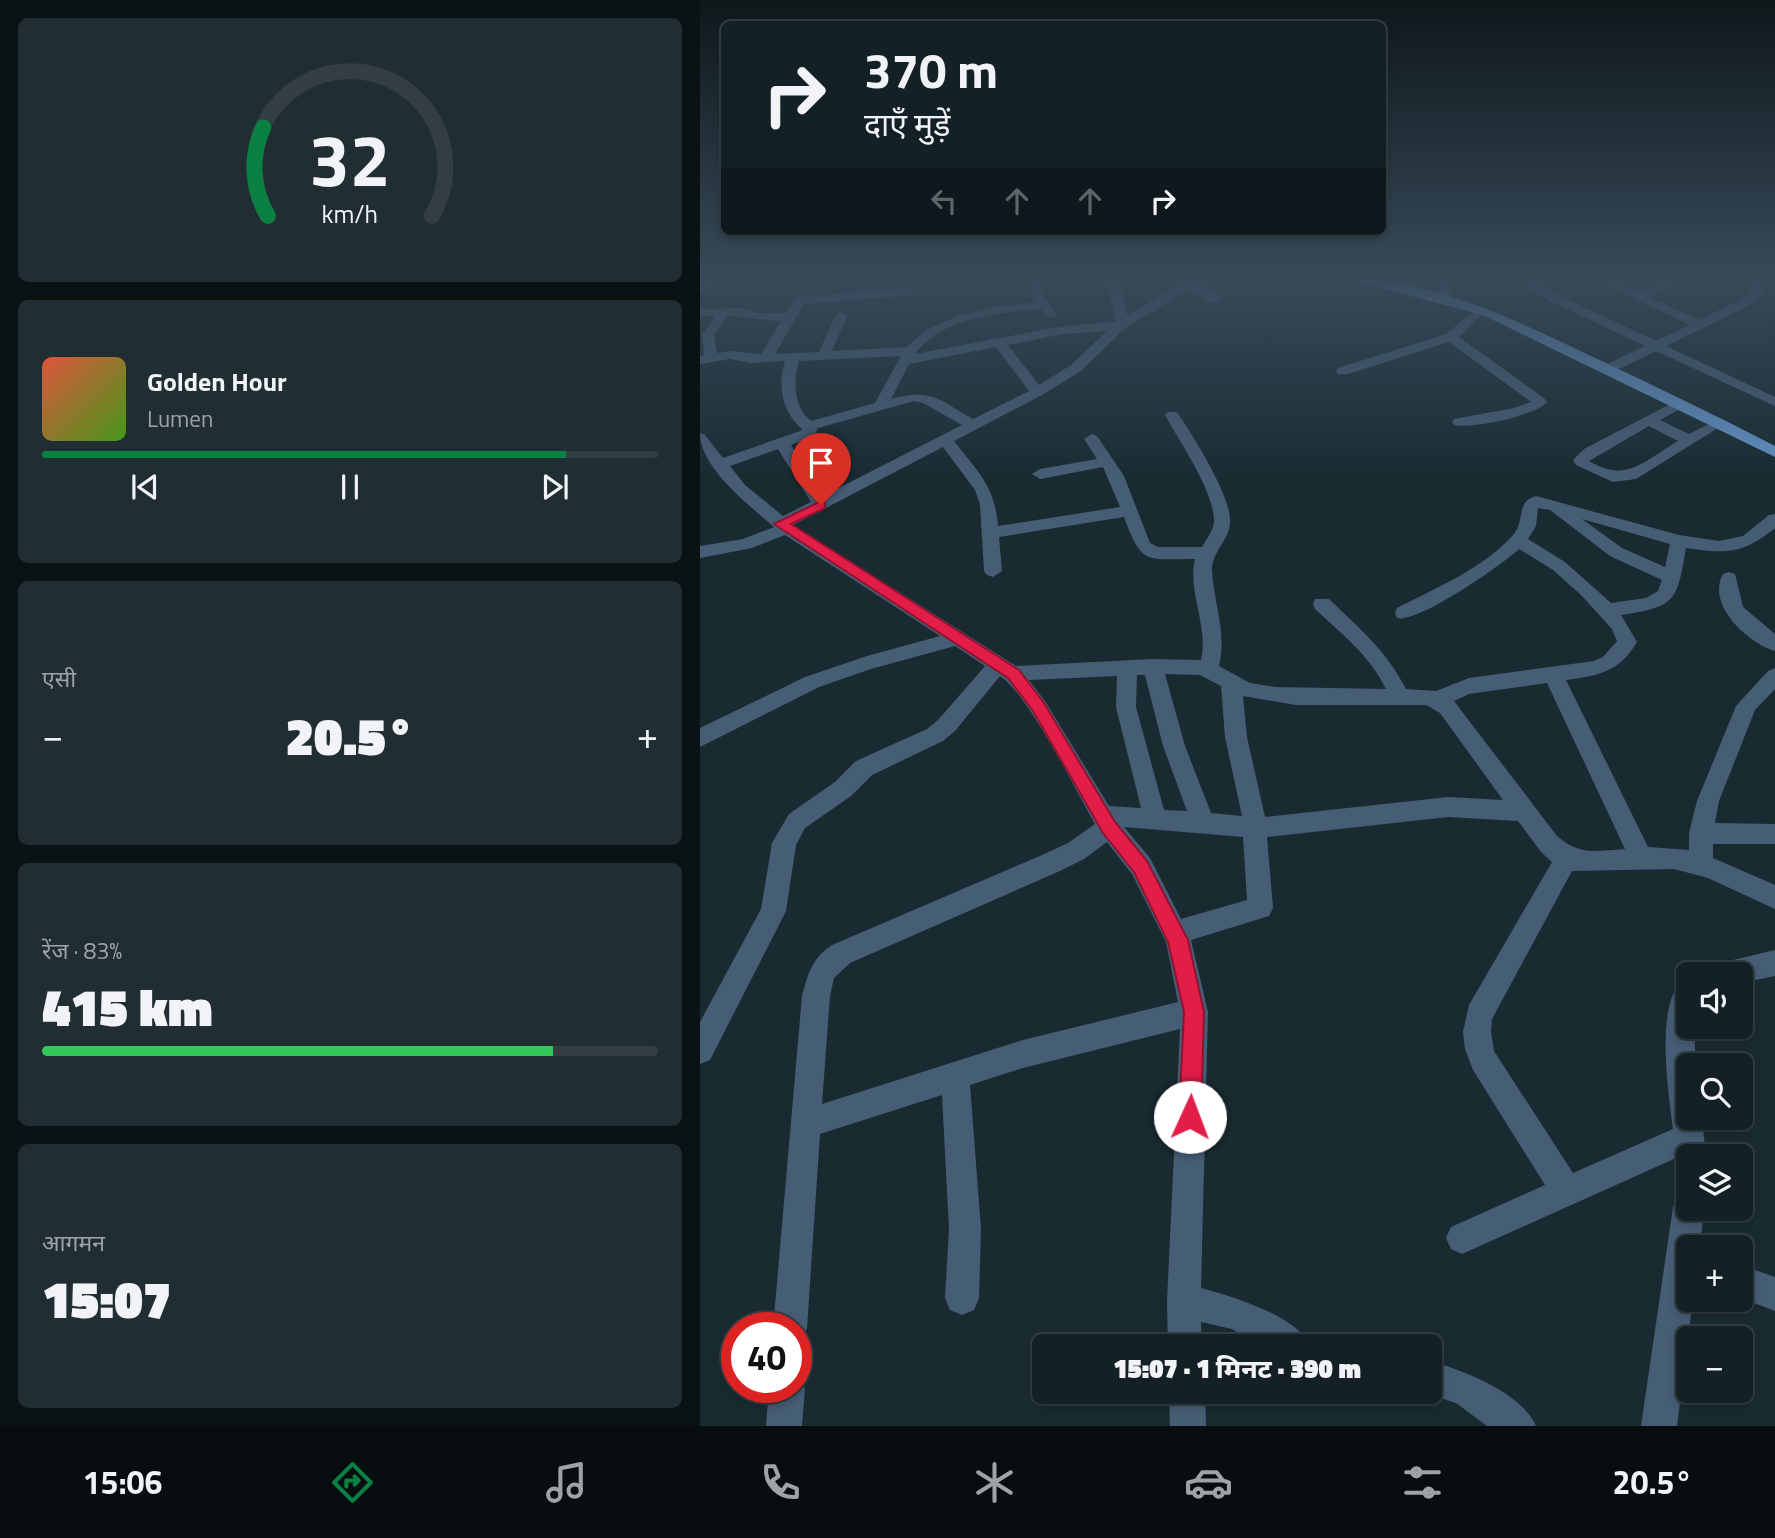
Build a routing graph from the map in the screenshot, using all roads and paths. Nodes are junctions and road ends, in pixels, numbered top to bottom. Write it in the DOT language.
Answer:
graph roads {
  1 [pos="772,346"];
  2 [pos="828,346"];
  3 [pos="915,346"];
  4 [pos="976,346"];
  5 [pos="1002,346"];
  6 [pos="1100,346"];
  7 [pos="1424,346"];
  8 [pos="1463,346"];
  9 [pos="1557,346"];
  10 [pos="1654,346"];
  11 [pos="824,355"];
  12 [pos="794,356"];
  13 [pos="909,356"];
  14 [pos="767,357"];
  15 [pos="705,359"];
  16 [pos="1608,369"];
  17 [pos="1343,371"];
  18 [pos="1037,392"];
  19 [pos="1775,402"];
  20 [pos="1680,403"];
  21 [pos="882,404"];
  22 [pos="1172,415"];
  23 [pos="1649,420"];
  24 [pos="1459,422"];
  25 [pos="1719,423"];
  26 [pos="973,425"];
  27 [pos="808,426"];
  28 [pos="700,438"];
  29 [pos="945,439"];
  30 [pos="1092,439"];
  31 [pos="1690,441"];
  32 [pos="782,443"];
  33 [pos="1775,452"];
  34 [pos="1107,462"];
  35 [pos="720,464"];
  36 [pos="1040,474"];
  37 [pos="1550,503"];
  38 [pos="821,505"];
  39 [pos="1130,511"];
  40 [pos="1775,519"];
  41 [pos="784,526"];
  42 [pos="991,533"];
  43 [pos="1517,540"];
  44 [pos="1679,541"];
  45 [pos="700,552"];
  46 [pos="1206,553"];
  47 [pos="993,571"];
  48 [pos="1670,576"];
  49 [pos="1729,578"];
  50 [pos="1322,604"];
  51 [pos="1605,611"];
  52 [pos="1405,613"];
  53 [pos="960,638"];
  54 [pos="1775,644"];
  55 [pos="1153,667"];
  56 [pos="1127,668"];
  57 [pos="1209,668"];
  58 [pos="1006,669"];
  59 [pos="1553,675"];
  60 [pos="1775,676"];
  61 [pos="1231,683"];
  62 [pos="1401,697"];
  63 [pos="1438,700"];
  64 [pos="700,738"];
  65 [pos="1524,811"];
  66 [pos="1155,819"];
  67 [pos="1106,822"];
  68 [pos="1203,822"];
  69 [pos="1255,828"];
  70 [pos="1701,833"];
  71 [pos="1775,834"];
  72 [pos="1641,857"];
  73 [pos="1566,859"];
  74 [pos="1701,864"];
  75 [pos="1775,897"];
  76 [pos="1174,933"];
  77 [pos="1775,963"];
  78 [pos="1753,968"];
  79 [pos="1194,1012"];
  80 [pos="1680,1039"];
  81 [pos="700,1050"];
  82 [pos="955,1076"];
  83 [pos="804,1124"];
  84 [pos="1691,1144"];
  85 [pos="1676,1152"];
  86 [pos="1567,1192"];
  87 [pos="1462,1238"];
  88 [pos="1753,1286"];
  89 [pos="1775,1294"];
  90 [pos="962,1298"];
  91 [pos="1184,1301"];
  92 [pos="791,1312"];
  93 [pos="1677,1312"];
  94 [pos="1185,1334"];
  95 [pos="1272,1334"];
  96 [pos="1442,1382"];
  97 [pos="786,1403"];
  98 [pos="1187,1404"];
  99 [pos="784,1426"];
  100 [pos="1188,1426"];
  101 [pos="1518,1426"];
  102 [pos="1660,1426"];
  1 -- 14 [label="street"];
  2 -- 11 [label="street"];
  3 -- 13 [label="street"];
  4 -- 13 [label="street"];
  5 -- 18 [label="street"];
  6 -- 18 [label="street"];
  7 -- 17 [label="street"];
  8 -- 24 [label="street"];
  9 -- 16 [label="main road"];
  10 -- 16 [label="street"];
  10 -- 19 [label="street"];
  11 -- 12 [label="street"];
  11 -- 13 [label="street"];
  12 -- 14 [label="street"];
  12 -- 27 [label="street"];
  13 -- 21 [label="street"];
  14 -- 15 [label="street"];
  16 -- 20 [label="main road"];
  18 -- 26 [label="street"];
  20 -- 23 [label="street"];
  20 -- 25 [label="main road"];
  21 -- 26 [label="street"];
  21 -- 27 [label="street"];
  22 -- 46 [label="street"];
  23 -- 31 [label="street"];
  23 -- 31 [label="street"];
  25 -- 31 [label="street"];
  25 -- 33 [label="main road"];
  26 -- 29 [label="street"];
  27 -- 32 [label="street"];
  28 -- 35 [label="street"];
  29 -- 38 [label="street"];
  29 -- 42 [label="street"];
  30 -- 34 [label="street"];
  32 -- 35 [label="street"];
  32 -- 38 [label="street"];
  34 -- 36 [label="street"];
  34 -- 39 [label="street"];
  35 -- 41 [label="street"];
  37 -- 43 [label="street"];
  37 -- 44 [label="street"];
  37 -- 48 [label="street"];
  38 -- 41 [label="street"];
  39 -- 42 [label="street"];
  39 -- 46 [label="street"];
  40 -- 44 [label="street"];
  41 -- 45 [label="street"];
  41 -- 53 [label="street"];
  42 -- 47 [label="street"];
  43 -- 51 [label="street"];
  43 -- 52 [label="street"];
  44 -- 48 [label="street"];
  46 -- 57 [label="street"];
  48 -- 51 [label="street"];
  49 -- 54 [label="street"];
  50 -- 62 [label="street"];
  51 -- 59 [label="street"];
  53 -- 58 [label="street"];
  53 -- 64 [label="street"];
  55 -- 56 [label="street"];
  55 -- 57 [label="street"];
  55 -- 68 [label="street"];
  56 -- 58 [label="street"];
  56 -- 66 [label="street"];
  57 -- 61 [label="street"];
  58 -- 67 [label="street"];
  58 -- 81 [label="street"];
  59 -- 63 [label="street"];
  59 -- 72 [label="street"];
  60 -- 70 [label="street"];
  61 -- 62 [label="street"];
  61 -- 69 [label="street"];
  62 -- 63 [label="street"];
  63 -- 65 [label="street"];
  65 -- 69 [label="street"];
  65 -- 73 [label="street"];
  66 -- 67 [label="street"];
  66 -- 68 [label="street"];
  67 -- 76 [label="street"];
  67 -- 83 [label="street"];
  68 -- 69 [label="street"];
  69 -- 76 [label="street"];
  70 -- 71 [label="street"];
  70 -- 74 [label="street"];
  72 -- 73 [label="street"];
  72 -- 74 [label="street"];
  73 -- 86 [label="street"];
  74 -- 75 [label="street"];
  76 -- 79 [label="street"];
  77 -- 78 [label="street"];
  79 -- 82 [label="street"];
  79 -- 91 [label="street"];
  80 -- 84 [label="street"];
  82 -- 83 [label="street"];
  82 -- 90 [label="street"];
  83 -- 92 [label="street"];
  85 -- 86 [label="street"];
  86 -- 87 [label="street"];
  88 -- 89 [label="street"];
  91 -- 94 [label="street"];
  91 -- 95 [label="street"];
  93 -- 102 [label="street"];
  96 -- 101 [label="street"];
  97 -- 99 [label="street"];
  98 -- 100 [label="street"];
}
